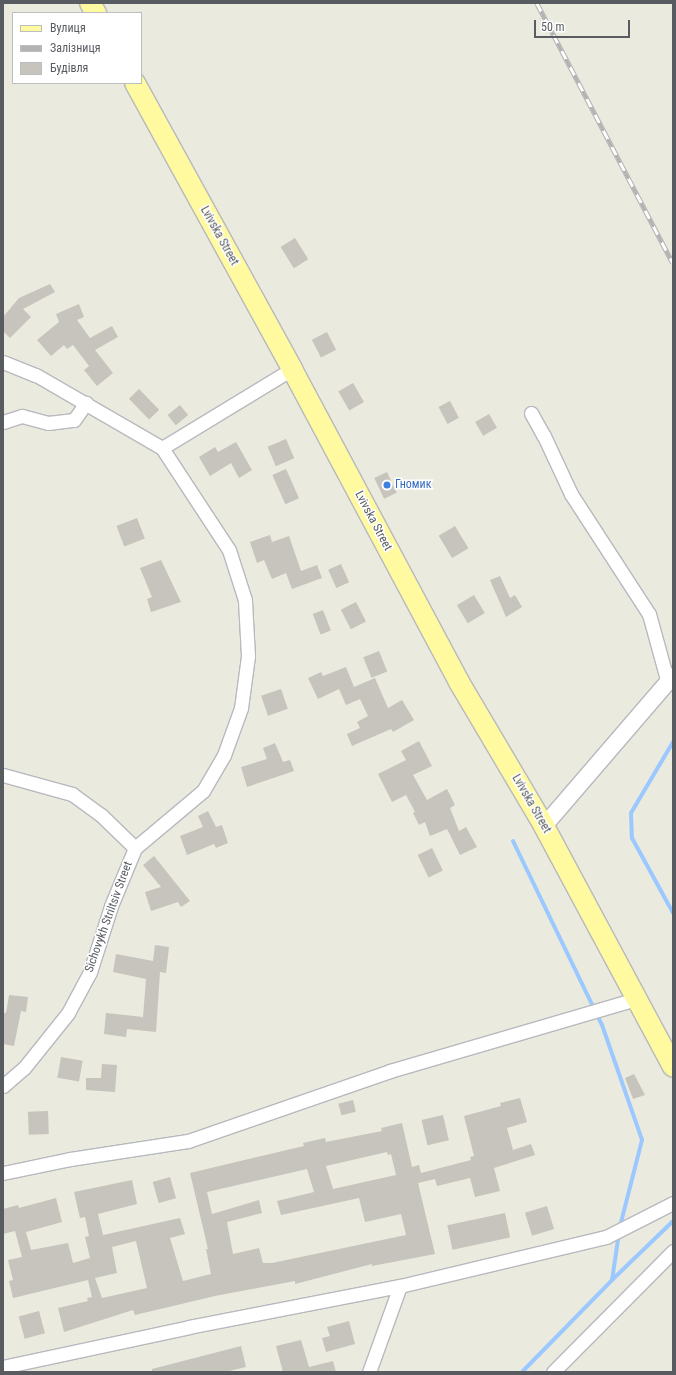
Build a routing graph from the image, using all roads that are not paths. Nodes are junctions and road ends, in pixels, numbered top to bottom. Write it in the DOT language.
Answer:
graph roads {
  1 [pos="90,3"];
  2 [pos="95,12"];
  3 [pos="135,84"];
  4 [pos="3,362"];
  5 [pos="292,370"];
  6 [pos="86,403"];
  7 [pos="531,413"];
  8 [pos="3,422"];
  9 [pos="162,448"];
  10 [pos="670,679"];
  11 [pos="3,775"];
  12 [pos="544,826"];
  13 [pos="135,848"];
  14 [pos="636,998"];
  15 [pos="673,1067"];
  16 [pos="3,1086"];
  17 [pos="3,1173"];
  18 [pos="673,1203"];
  19 [pos="673,1251"];
  20 [pos="400,1286"];
  21 [pos="3,1367"];
  22 [pos="369,1372"];
  23 [pos="553,1372"];
  1 -- 2 [label="main road"];
  3 -- 5 [label="main road, Lvivska Street"];
  4 -- 6 [label="street"];
  5 -- 9 [label="street"];
  5 -- 12 [label="main road, Lvivska Street"];
  6 -- 8 [label="street"];
  6 -- 9 [label="street"];
  7 -- 10 [label="street"];
  9 -- 13 [label="street, Sichovykh Striltsiv Street"];
  10 -- 12 [label="street"];
  11 -- 13 [label="street"];
  12 -- 14 [label="main road, Lvivska Street"];
  13 -- 16 [label="street, Sichovykh Striltsiv Street"];
  14 -- 15 [label="main road, Lvivska Street"];
  14 -- 17 [label="street"];
  18 -- 20 [label="street"];
  19 -- 23 [label="street"];
  20 -- 21 [label="street"];
  20 -- 22 [label="street"];
}
